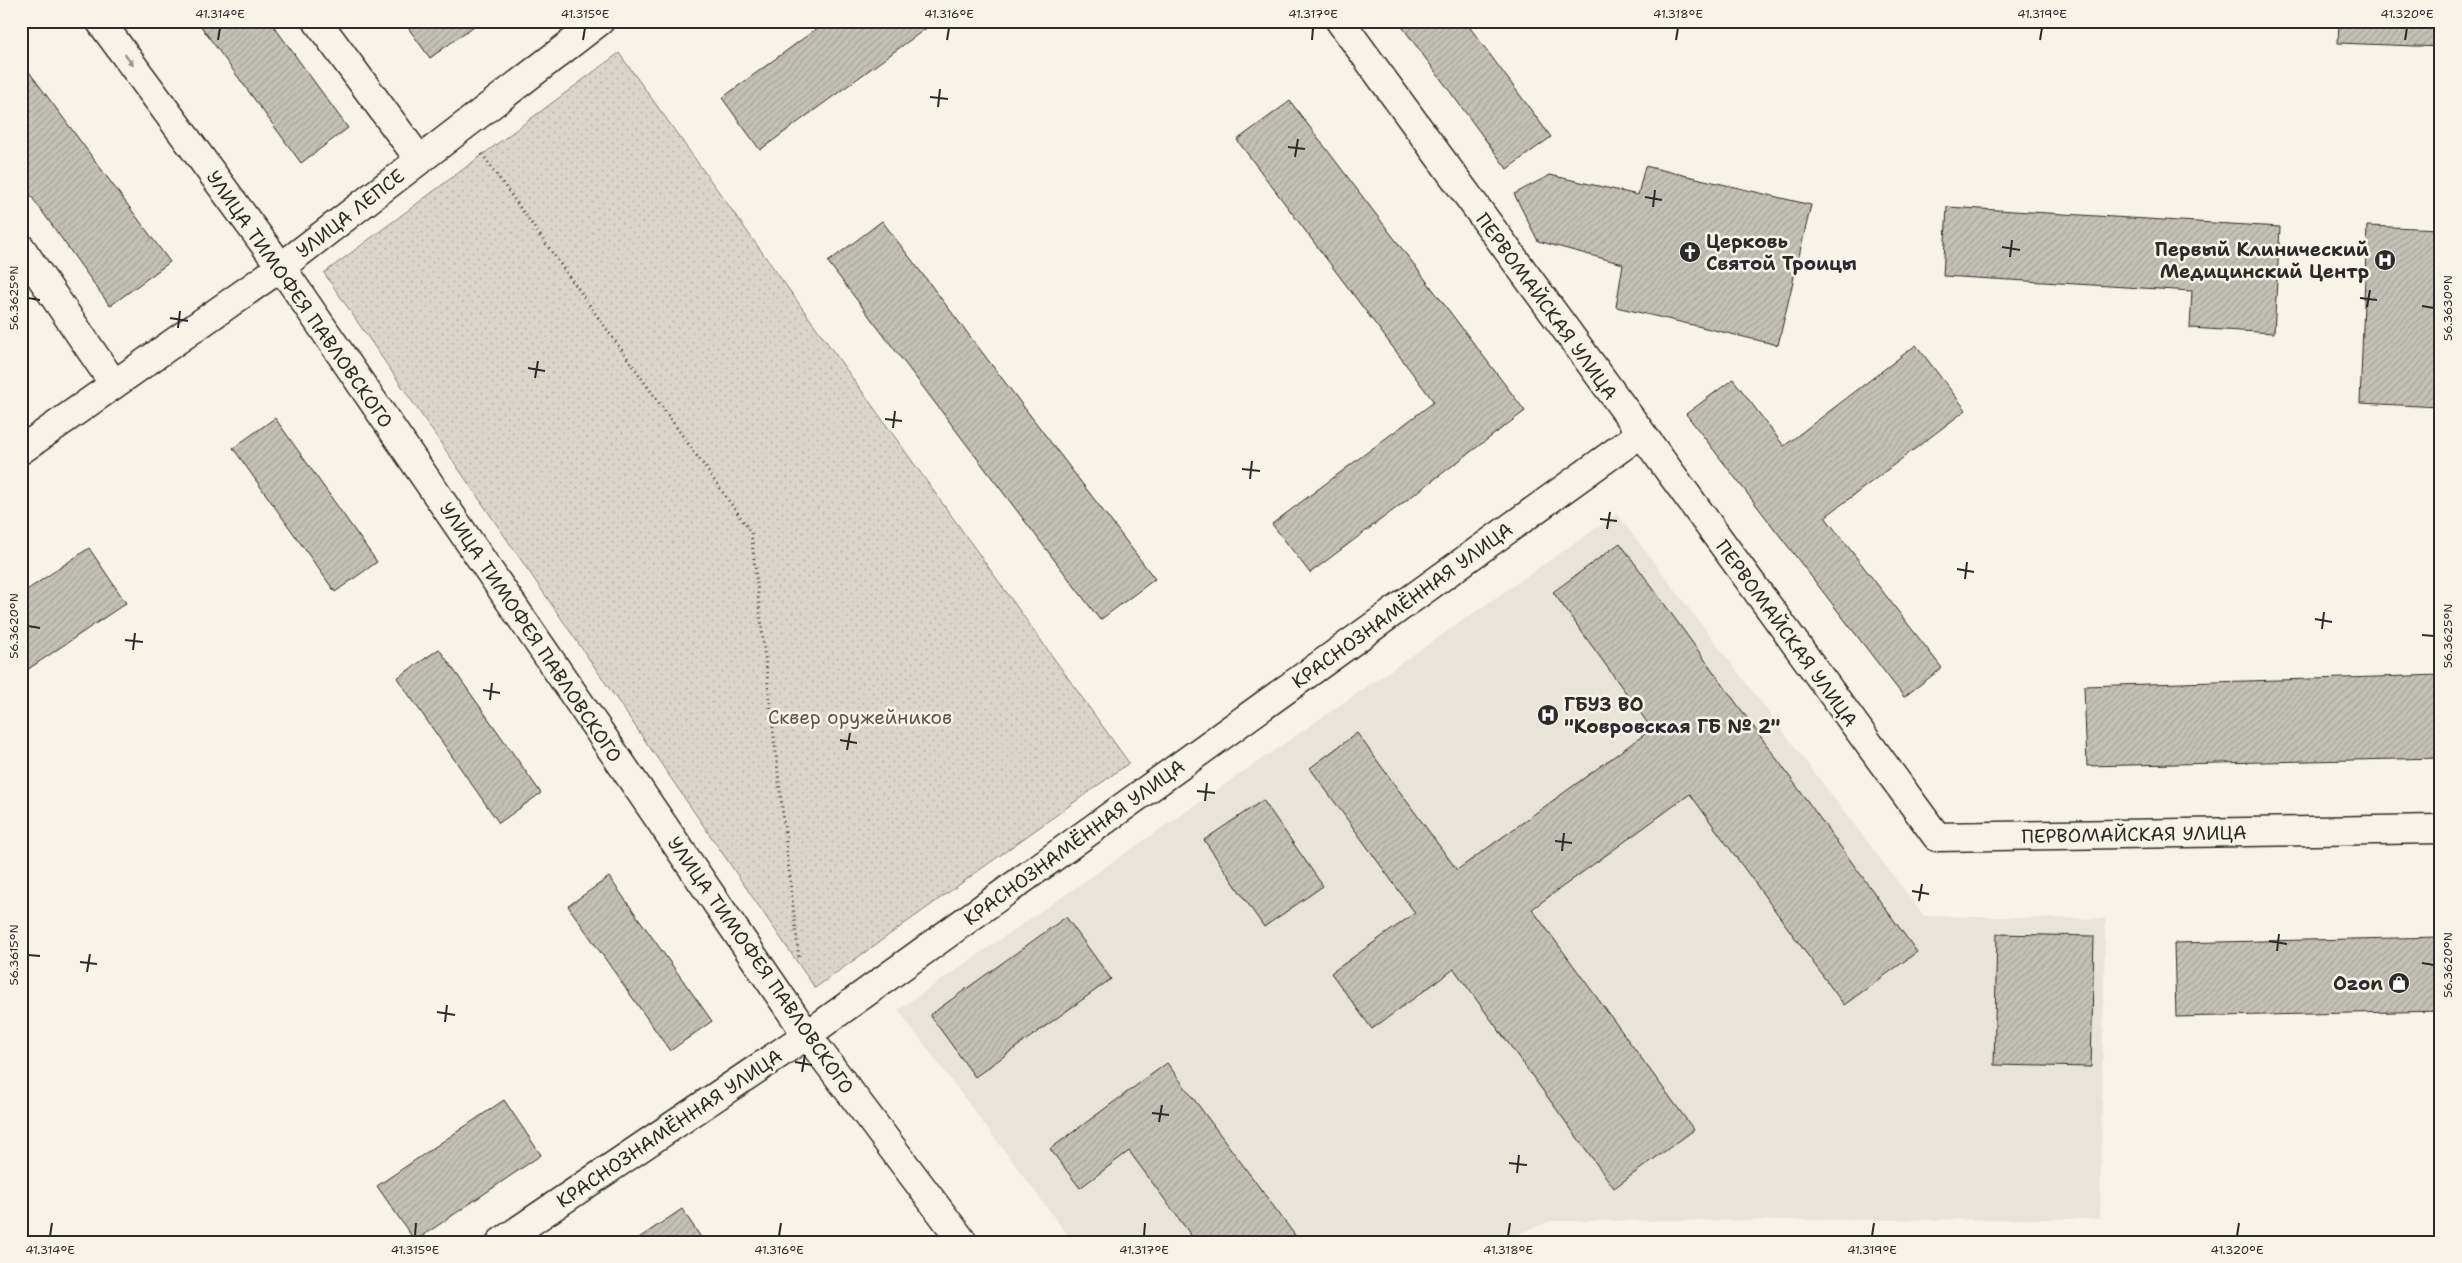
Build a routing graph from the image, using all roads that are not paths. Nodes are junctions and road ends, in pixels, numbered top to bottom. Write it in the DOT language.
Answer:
graph roads {
  1 [pos="100,21"];
  2 [pos="317,21"];
  3 [pos="600,21"];
  4 [pos="1340,21"];
  5 [pos="420,160"];
  6 [pos="21,248"];
  7 [pos="280,267"];
  8 [pos="114,384"];
  9 [pos="1640,434"];
  10 [pos="21,450"];
  11 [pos="2441,829"];
  12 [pos="807,1034"];
  13 [pos="501,1242"];
  14 [pos="963,1242"];
  1 -- 7 [label="street, УЛИЦА ТИМОФЕЯ ПАВЛОВСКОГО, one-way"];
  2 -- 5 [label="street"];
  3 -- 5 [label="street, УЛИЦА ЛЕПСЕ"];
  4 -- 9 [label="street, ПЕРВОМАЙСКАЯ УЛИЦА"];
  5 -- 7 [label="street, УЛИЦА ЛЕПСЕ"];
  6 -- 8 [label="street"];
  7 -- 8 [label="street, УЛИЦА ЛЕПСЕ"];
  7 -- 12 [label="street, УЛИЦА ТИМОФЕЯ ПАВЛОВСКОГО"];
  8 -- 10 [label="street, УЛИЦА ЛЕПСЕ"];
  9 -- 11 [label="street, ПЕРВОМАЙСКАЯ УЛИЦА"];
  9 -- 12 [label="street, КРАСНОЗНАМЁННАЯ УЛИЦА"];
  12 -- 13 [label="street, КРАСНОЗНАМЁННАЯ УЛИЦА"];
  12 -- 14 [label="street, УЛИЦА ТИМОФЕЯ ПАВЛОВСКОГО"];
}
